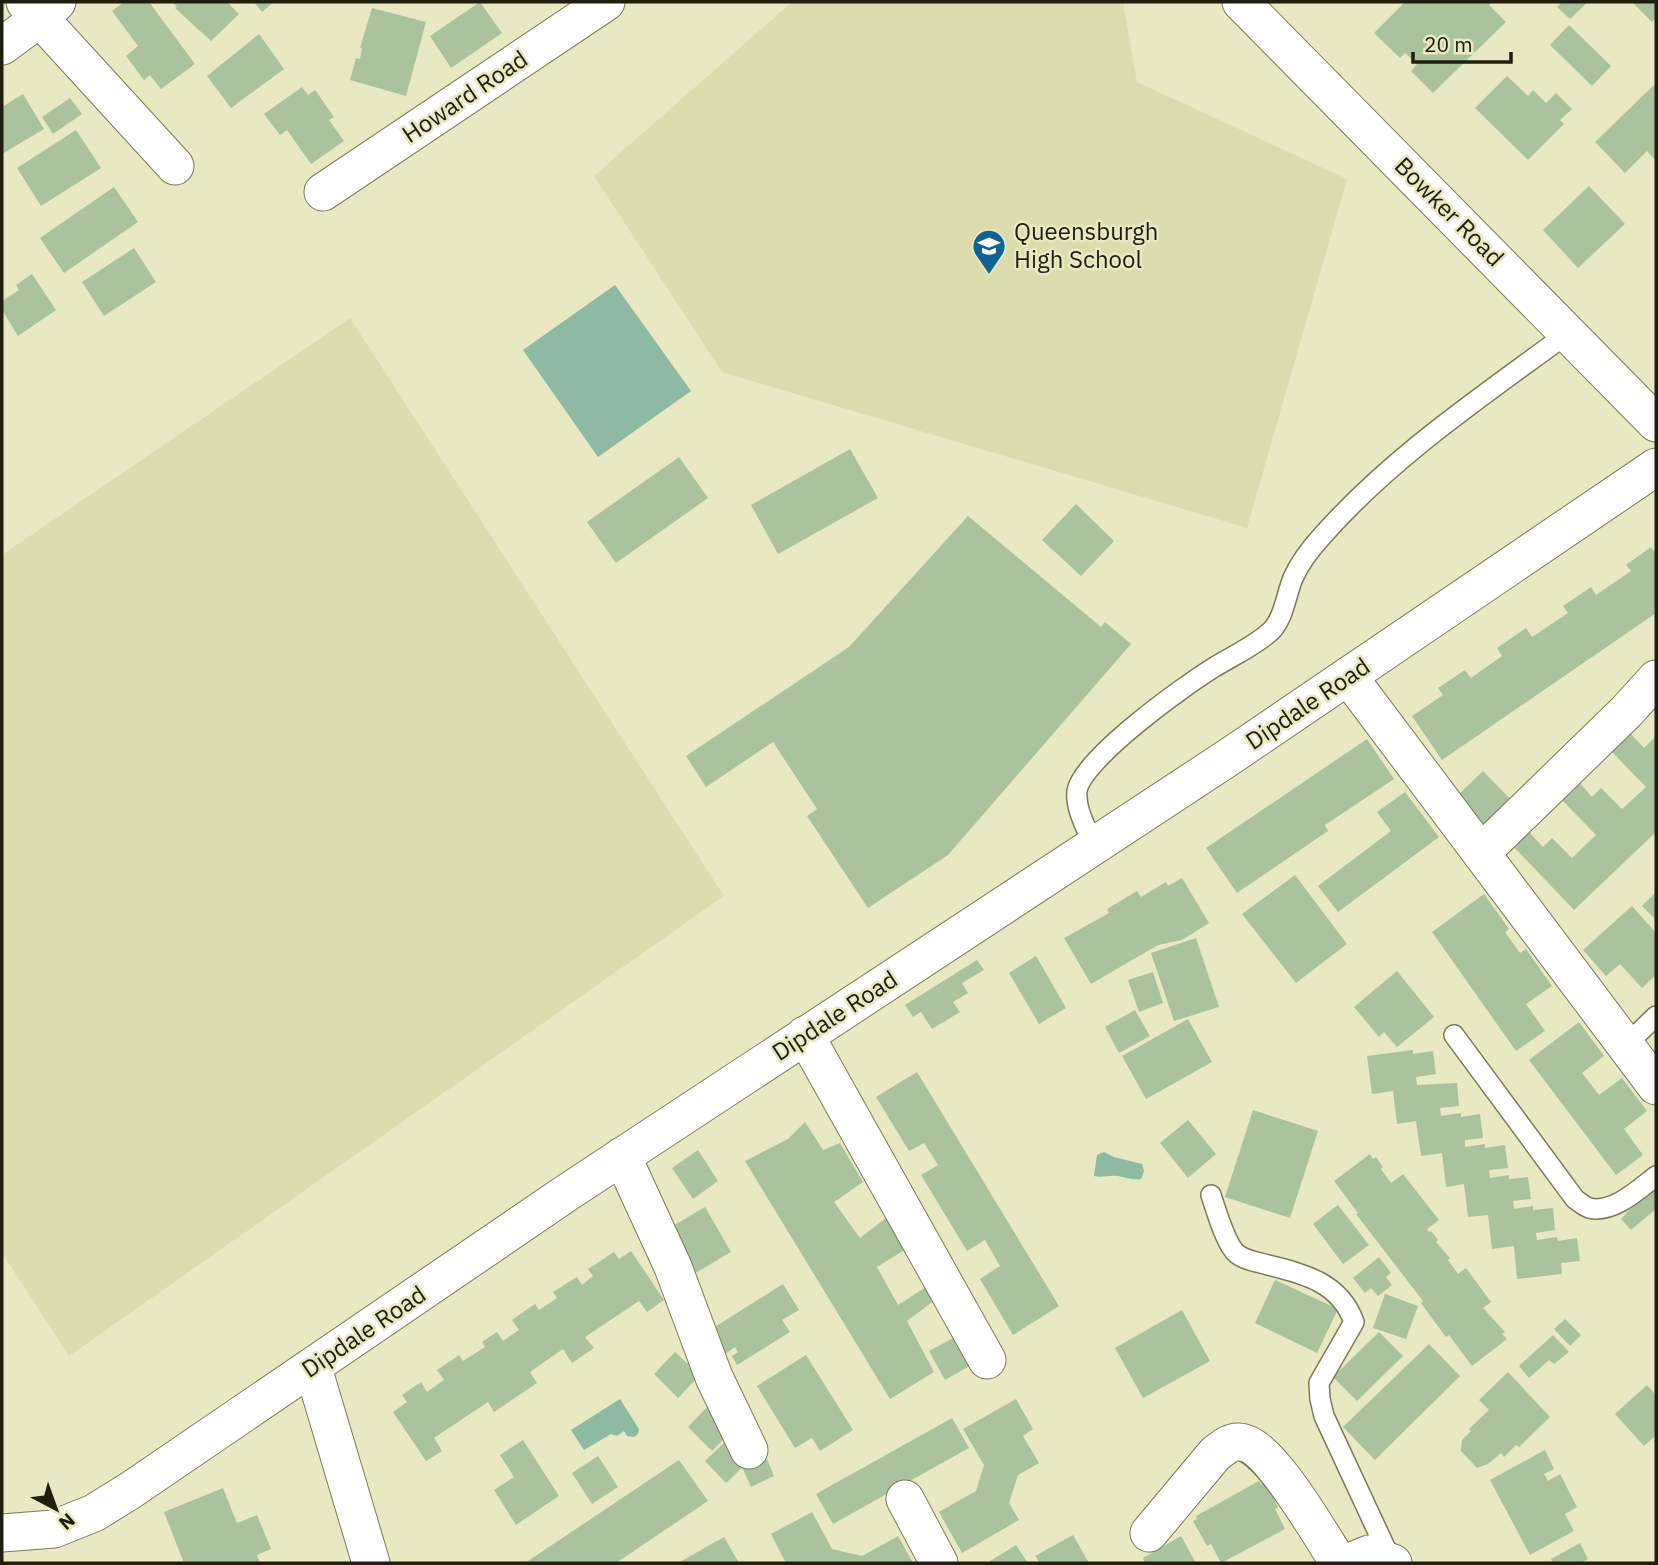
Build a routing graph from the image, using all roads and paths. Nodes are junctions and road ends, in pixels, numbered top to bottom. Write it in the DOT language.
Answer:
graph roads {
  1 [pos="607,2"];
  2 [pos="1241,2"];
  3 [pos="41,7"];
  4 [pos="2,46"];
  5 [pos="175,166"];
  6 [pos="323,192"];
  7 [pos="1568,333"];
  8 [pos="1656,423"];
  9 [pos="1656,467"];
  10 [pos="1348,676"];
  11 [pos="1656,679"];
  12 [pos="1094,846"];
  13 [pos="1481,853"];
  14 [pos="1656,1016"];
  15 [pos="805,1035"];
  16 [pos="1454,1035"];
  17 [pos="1626,1045"];
  18 [pos="1656,1086"];
  19 [pos="622,1156"];
  20 [pos="1656,1176"];
  21 [pos="1211,1195"];
  22 [pos="987,1360"];
  23 [pos="313,1368"];
  24 [pos="749,1450"];
  25 [pos="905,1499"];
  26 [pos="2,1533"];
  27 [pos="1149,1533"];
  28 [pos="1392,1562"];
  29 [pos="371,1563"];
  30 [pos="939,1563"];
  31 [pos="1339,1563"];
  32 [pos="1347,1563"];
  1 -- 6 [label="street, Howard Road"];
  2 -- 7 [label="street, Bowker Road"];
  3 -- 4 [label="street"];
  3 -- 5 [label="street"];
  7 -- 8 [label="street, Bowker Road"];
  7 -- 12 [label="lane"];
  9 -- 10 [label="street, Dipdale Road"];
  10 -- 12 [label="street, Dipdale Road"];
  10 -- 13 [label="street"];
  11 -- 13 [label="street"];
  12 -- 15 [label="street, Dipdale Road"];
  13 -- 17 [label="street"];
  14 -- 17 [label="lane"];
  15 -- 19 [label="street, Dipdale Road"];
  15 -- 22 [label="street"];
  16 -- 20 [label="lane"];
  17 -- 18 [label="street"];
  19 -- 23 [label="street, Dipdale Road"];
  19 -- 24 [label="street"];
  21 -- 28 [label="lane"];
  23 -- 26 [label="street, Dipdale Road"];
  23 -- 29 [label="street"];
  25 -- 30 [label="street"];
  27 -- 31 [label="street"];
  28 -- 32 [label="street"];
}
